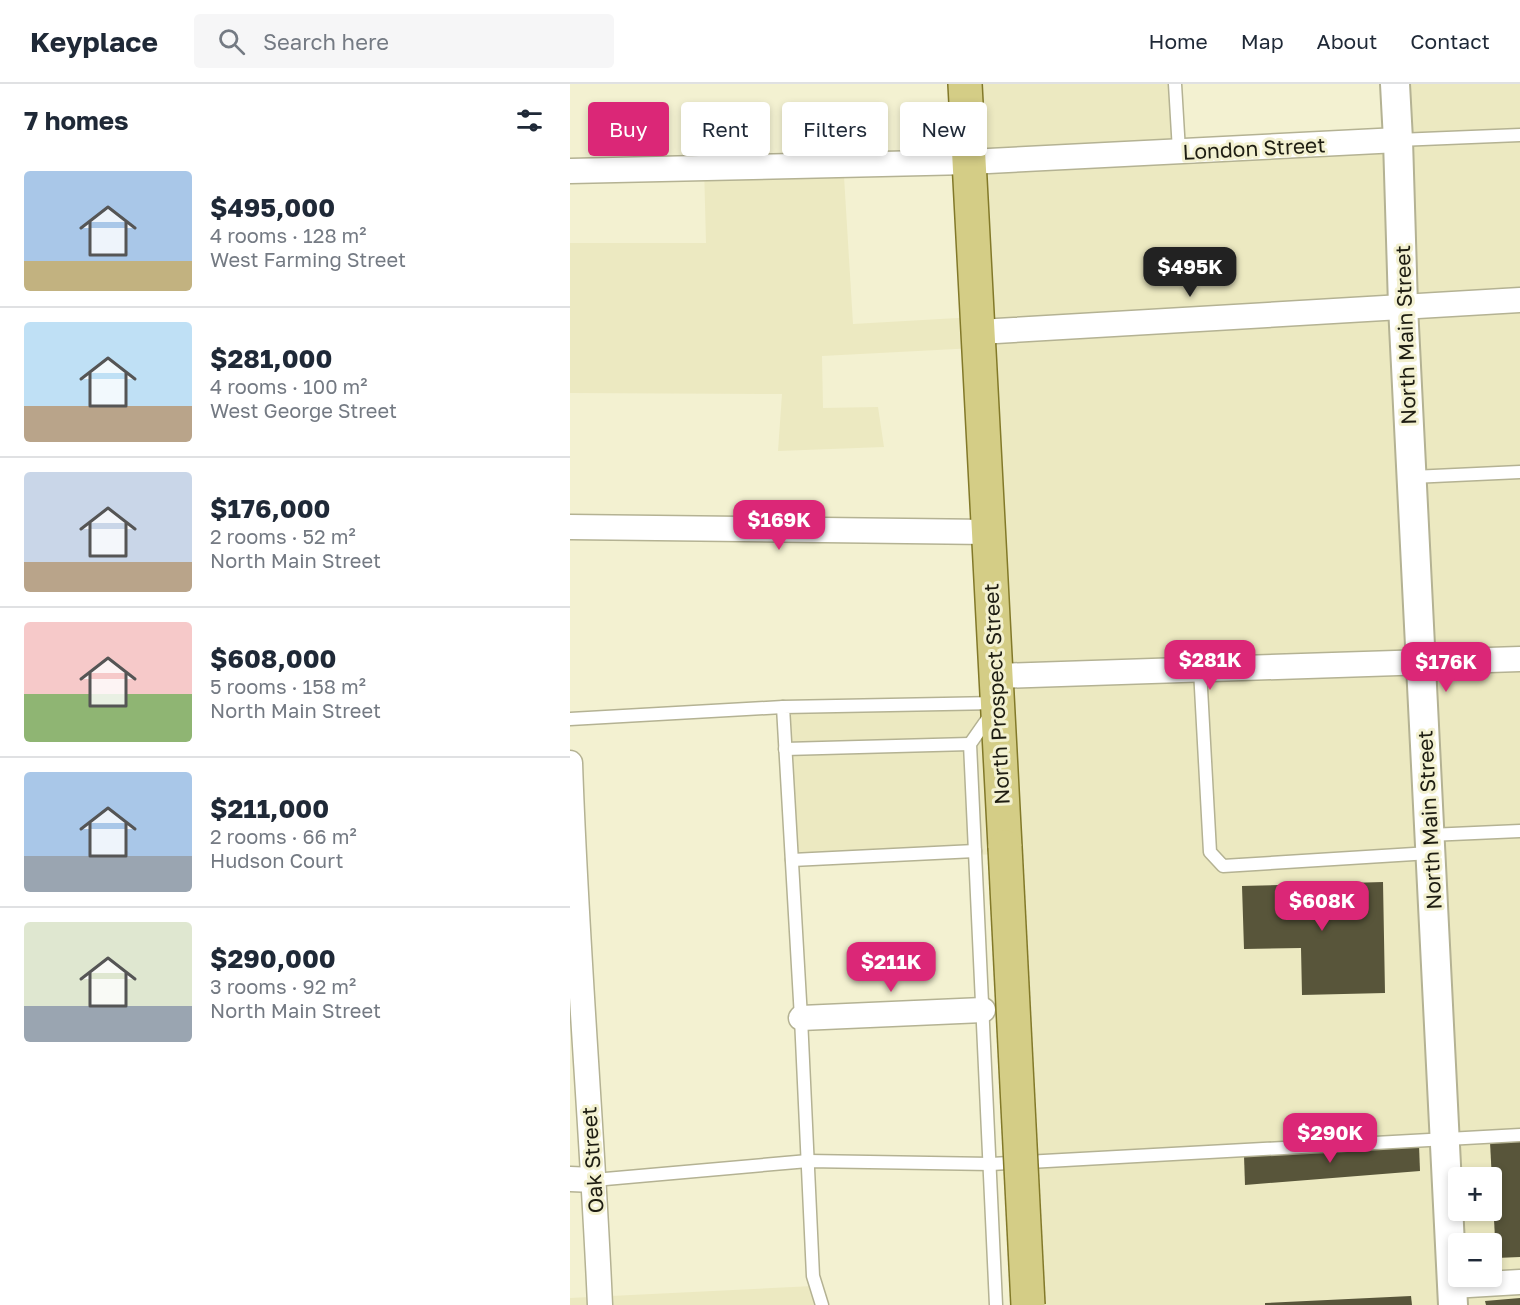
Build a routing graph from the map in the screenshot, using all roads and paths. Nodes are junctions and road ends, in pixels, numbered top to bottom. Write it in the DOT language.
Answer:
graph roads {
  1 [pos="965,84"];
  2 [pos="1175,84"];
  3 [pos="1395,84"];
  4 [pos="1520,135"];
  5 [pos="1398,140"];
  6 [pos="1179,152"];
  7 [pos="969,162"];
  8 [pos="570,171"];
  9 [pos="1520,300"];
  10 [pos="1403,306"];
  11 [pos="979,332"];
  12 [pos="1520,472"];
  13 [pos="1412,477"];
  14 [pos="570,527"];
  15 [pos="988,532"];
  16 [pos="1520,659"];
  17 [pos="1421,663"];
  18 [pos="1200,670"];
  19 [pos="997,689"];
  20 [pos="783,707"];
  21 [pos="570,719"];
  22 [pos="970,744"];
  23 [pos="785,748"];
  24 [pos="570,763"];
  25 [pos="1520,831"];
  26 [pos="1430,844"];
  27 [pos="990,849"];
  28 [pos="792,860"];
  29 [pos="572,894"];
  30 [pos="982,1010"];
  31 [pos="801,1018"];
  32 [pos="1520,1135"];
  33 [pos="1445,1139"];
  34 [pos="808,1161"];
  35 [pos="991,1164"];
  36 [pos="570,1179"];
  37 [pos="594,1180"];
  38 [pos="1520,1282"];
  39 [pos="1453,1295"];
  40 [pos="600,1305"];
  41 [pos="822,1305"];
  42 [pos="996,1305"];
  43 [pos="1028,1305"];
  1 -- 7 [label="main road, North Prospect Street"];
  2 -- 6 [label="lane"];
  3 -- 5 [label="street, North Main Street"];
  4 -- 5 [label="lane"];
  5 -- 6 [label="street, London Street"];
  5 -- 10 [label="street, North Main Street"];
  6 -- 7 [label="street, London Street"];
  7 -- 8 [label="street, London Street"];
  7 -- 11 [label="main road, North Prospect Street"];
  9 -- 10 [label="street"];
  10 -- 11 [label="street"];
  10 -- 13 [label="street, North Main Street"];
  11 -- 15 [label="main road, North Prospect Street"];
  12 -- 13 [label="lane"];
  13 -- 17 [label="street, North Main Street"];
  14 -- 15 [label="street"];
  15 -- 19 [label="main road, North Prospect Street"];
  16 -- 17 [label="street"];
  17 -- 18 [label="street"];
  17 -- 26 [label="street, North Main Street"];
  18 -- 19 [label="street"];
  18 -- 26 [label="lane"];
  19 -- 20 [label="lane"];
  19 -- 22 [label="lane"];
  19 -- 27 [label="main road, North Prospect Street"];
  20 -- 21 [label="lane"];
  20 -- 23 [label="lane"];
  22 -- 23 [label="lane"];
  22 -- 27 [label="lane"];
  23 -- 28 [label="lane"];
  24 -- 29 [label="street, Oak Street"];
  25 -- 26 [label="lane"];
  26 -- 33 [label="street, North Main Street"];
  27 -- 28 [label="lane"];
  27 -- 30 [label="lane"];
  27 -- 43 [label="main road, North Prospect Street, bridge"];
  28 -- 31 [label="lane"];
  29 -- 37 [label="street, Oak Street"];
  30 -- 31 [label="street"];
  30 -- 35 [label="lane"];
  31 -- 34 [label="lane"];
  32 -- 33 [label="lane"];
  33 -- 35 [label="lane"];
  33 -- 39 [label="street, North Main Street"];
  34 -- 35 [label="lane"];
  34 -- 37 [label="lane"];
  34 -- 41 [label="lane"];
  35 -- 42 [label="lane"];
  36 -- 37 [label="street"];
  37 -- 40 [label="street, Oak Street"];
  38 -- 39 [label="street"];
}
